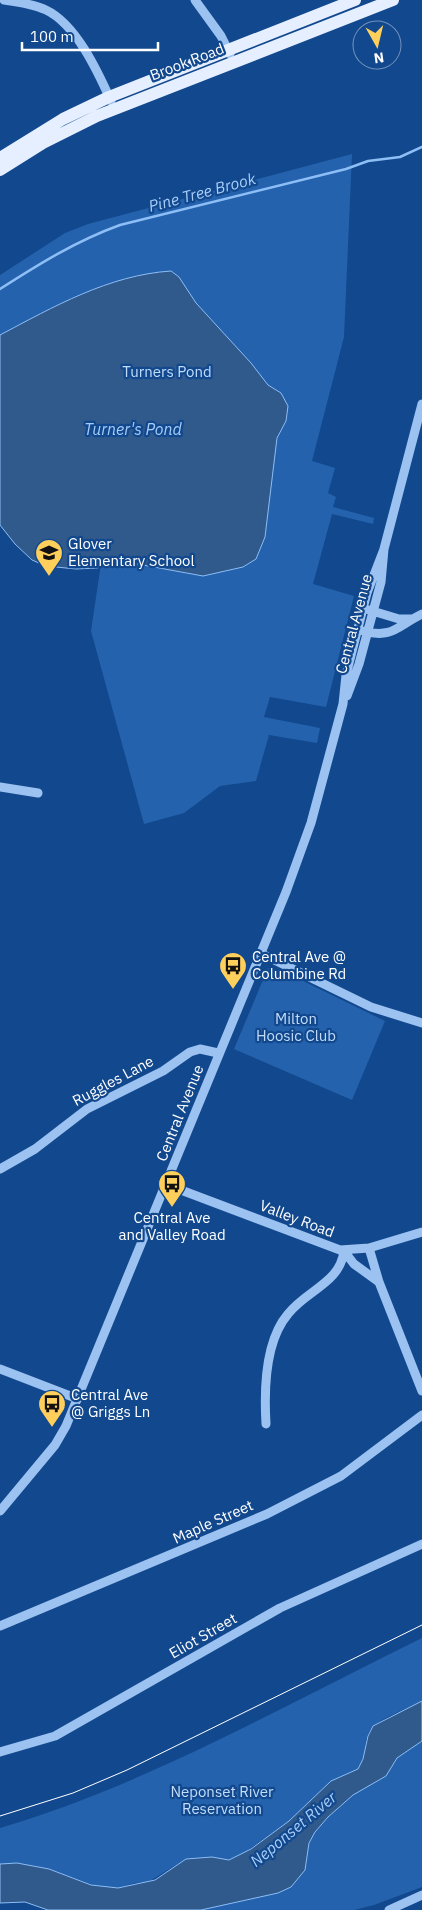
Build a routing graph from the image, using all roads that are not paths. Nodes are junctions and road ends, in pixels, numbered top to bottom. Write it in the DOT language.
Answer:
graph roads {
  1 [pos="4,0"];
  2 [pos="195,0"];
  3 [pos="393,0"];
  4 [pos="348,1"];
  5 [pos="349,16"];
  6 [pos="230,55"];
  7 [pos="111,102"];
  8 [pos="0,158"];
  9 [pos="0,170"];
  10 [pos="422,404"];
  11 [pos="384,549"];
  12 [pos="363,609"];
  13 [pos="373,611"];
  14 [pos="422,614"];
  15 [pos="412,619"];
  16 [pos="358,629"];
  17 [pos="368,632"];
  18 [pos="343,704"];
  19 [pos="0,787"];
  20 [pos="38,792"];
  21 [pos="260,953"];
  22 [pos="422,1023"];
  23 [pos="218,1054"];
  24 [pos="0,1169"];
  25 [pos="165,1184"];
  26 [pos="422,1232"];
  27 [pos="369,1248"];
  28 [pos="344,1251"];
  29 [pos="379,1282"];
  30 [pos="0,1369"];
  31 [pos="422,1391"];
  32 [pos="78,1399"];
  33 [pos="422,1415"];
  34 [pos="266,1424"];
  35 [pos="0,1511"];
  36 [pos="422,1544"];
  37 [pos="0,1626"];
  38 [pos="0,1752"];
  39 [pos="422,1895"];
  40 [pos="389,1910"];
  1 -- 7 [label="street"];
  2 -- 6 [label="street"];
  3 -- 5 [label="main road, Brook Road"];
  4 -- 5 [label="street"];
  4 -- 6 [label="main road, Brook Road"];
  5 -- 6 [label="main road, Brook Road"];
  6 -- 7 [label="main road, Brook Road"];
  7 -- 8 [label="main road, Brook Road"];
  7 -- 9 [label="main road, Brook Road"];
  10 -- 11 [label="street, Central Avenue"];
  11 -- 12 [label="street, Central Avenue"];
  11 -- 13 [label="street, Central Avenue"];
  12 -- 13 [label="street"];
  12 -- 16 [label="street, Central Avenue"];
  13 -- 15 [label="street"];
  13 -- 17 [label="street, Central Avenue"];
  14 -- 15 [label="street"];
  15 -- 17 [label="street"];
  16 -- 17 [label="street"];
  16 -- 18 [label="street, Central Avenue"];
  17 -- 18 [label="street, Central Avenue"];
  18 -- 21 [label="street, Central Avenue"];
  19 -- 20 [label="street"];
  21 -- 22 [label="street"];
  21 -- 23 [label="street, Central Avenue"];
  23 -- 24 [label="street, Ruggles Lane"];
  23 -- 25 [label="street, Central Avenue"];
  25 -- 28 [label="street, Valley Road"];
  25 -- 32 [label="street, Central Avenue"];
  26 -- 27 [label="street, Valley Road"];
  27 -- 28 [label="street, Valley Road"];
  27 -- 29 [label="street"];
  28 -- 29 [label="street"];
  28 -- 34 [label="street"];
  29 -- 31 [label="street"];
  30 -- 32 [label="street"];
  32 -- 35 [label="street, Central Avenue"];
  33 -- 37 [label="street, Maple Street"];
  36 -- 38 [label="street, Eliot Street"];
  39 -- 40 [label="street"];
}
